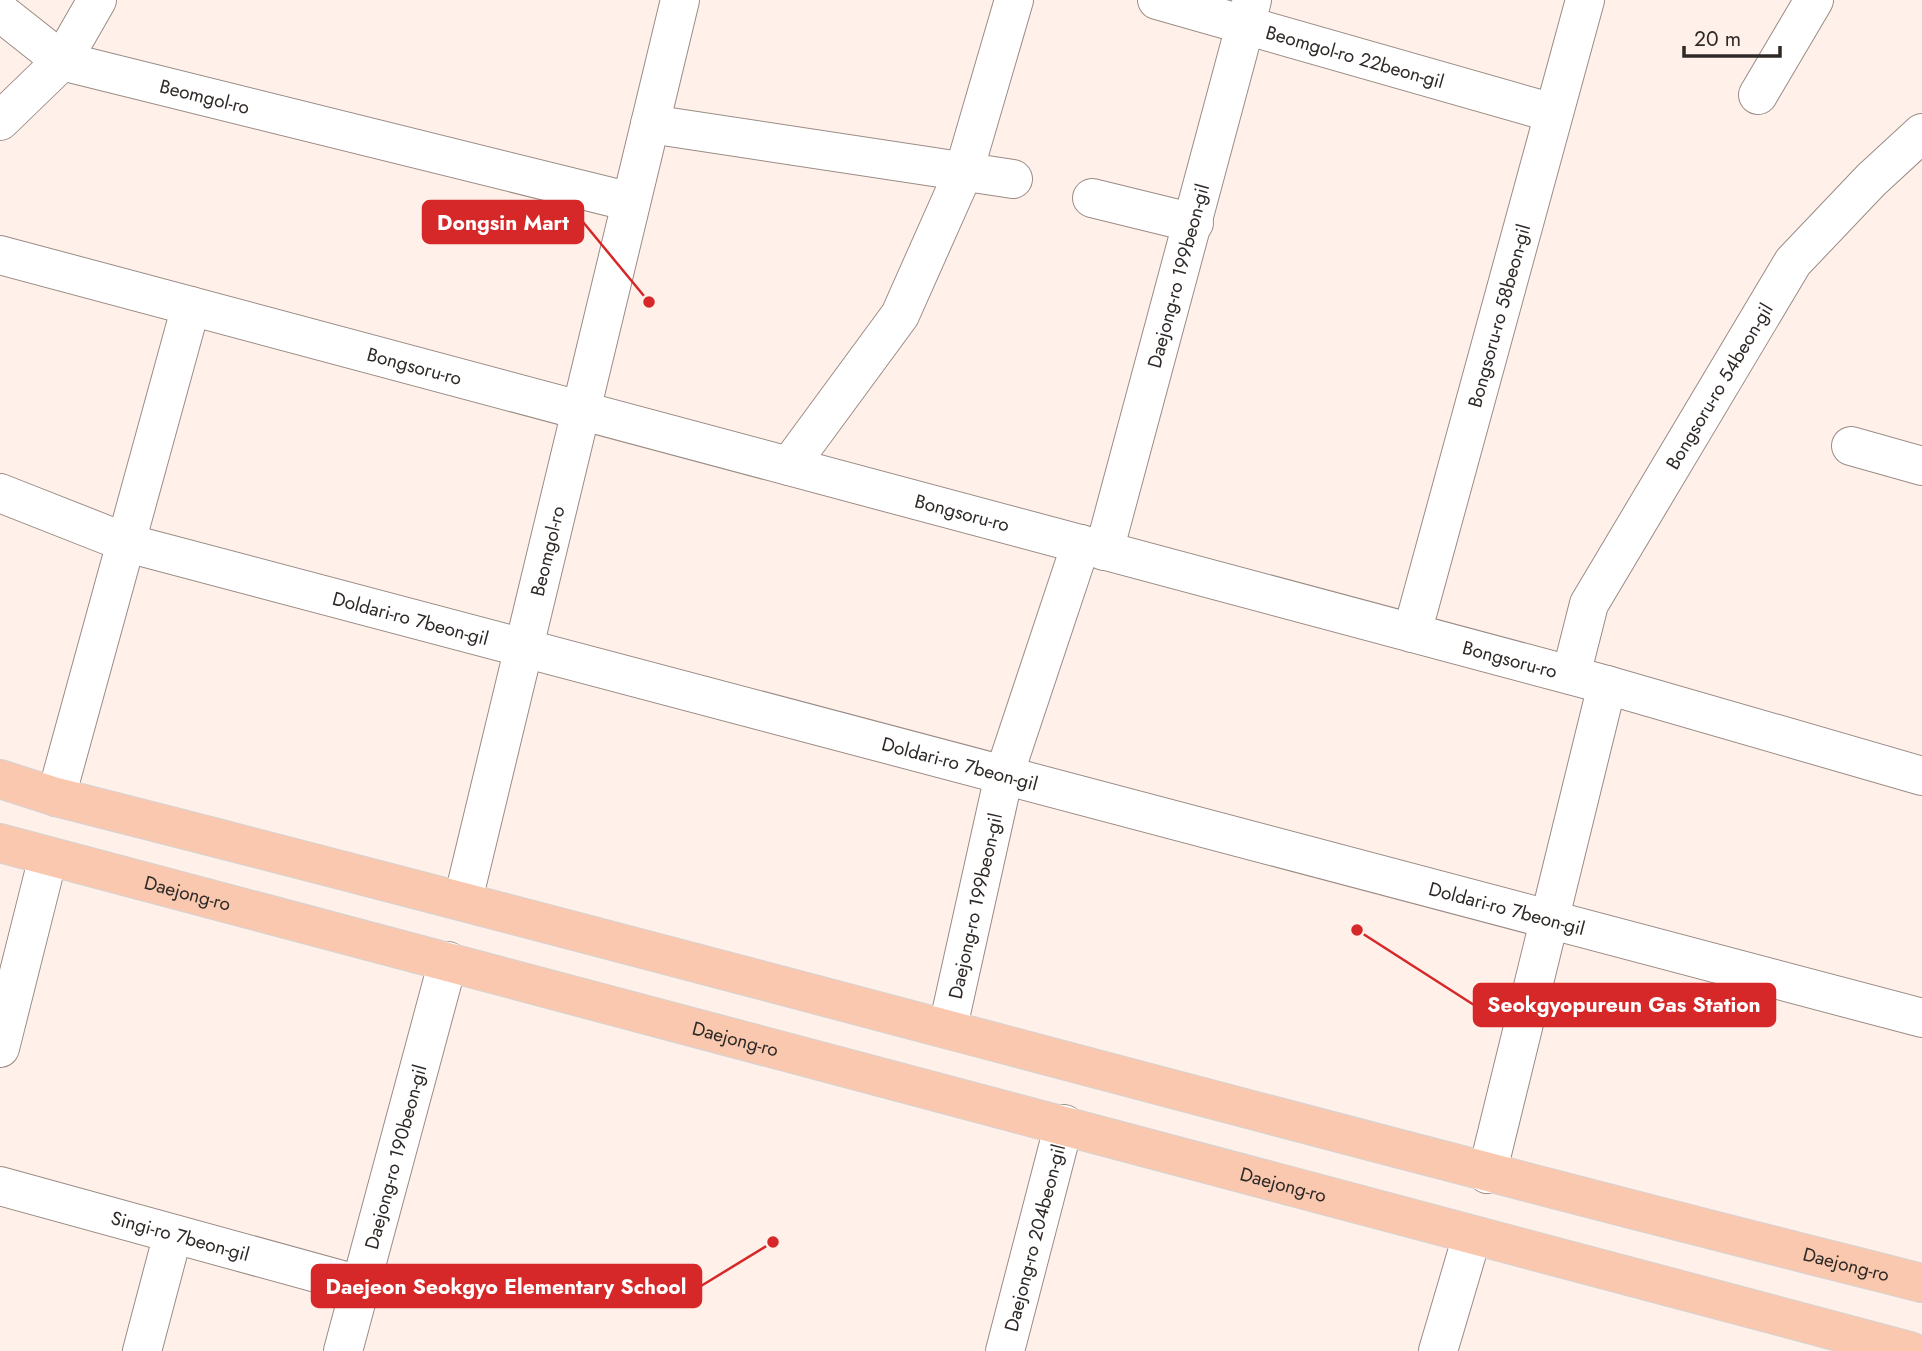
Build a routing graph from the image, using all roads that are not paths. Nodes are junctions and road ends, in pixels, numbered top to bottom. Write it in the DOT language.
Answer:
graph roads {
  1 [pos="97,0"];
  2 [pos="680,0"];
  3 [pos="1014,0"];
  4 [pos="1157,0"];
  5 [pos="1586,0"];
  6 [pos="1814,0"];
  7 [pos="0,12"];
  8 [pos="1248,13"];
  9 [pos="62,61"];
  10 [pos="1758,95"];
  11 [pos="1553,113"];
  12 [pos="0,121"];
  13 [pos="650,124"];
  14 [pos="1922,132"];
  15 [pos="964,171"];
  16 [pos="1013,178"];
  17 [pos="1093,198"];
  18 [pos="631,202"];
  19 [pos="1194,223"];
  20 [pos="0,255"];
  21 [pos="191,306"];
  22 [pos="581,411"];
  23 [pos="1851,446"];
  24 [pos="789,466"];
  25 [pos="1922,466"];
  26 [pos="0,493"];
  27 [pos="127,543"];
  28 [pos="1093,547"];
  29 [pos="1412,633"];
  30 [pos="524,648"];
  31 [pos="1571,675"];
  32 [pos="1607,685"];
  33 [pos="1004,775"];
  34 [pos="1922,776"];
  35 [pos="0,779"];
  36 [pos="56,797"];
  37 [pos="0,843"];
  38 [pos="48,857"];
  39 [pos="463,900"];
  40 [pos="1550,919"];
  41 [pos="449,961"];
  42 [pos="1922,1018"];
  43 [pos="948,1027"];
  44 [pos="0,1048"];
  45 [pos="1064,1124"];
  46 [pos="1487,1174"];
  47 [pos="0,1186"];
  48 [pos="173,1234"];
  49 [pos="1472,1236"];
  50 [pos="1922,1283"];
  51 [pos="360,1285"];
  52 [pos="142,1351"];
  53 [pos="343,1351"];
  54 [pos="1005,1351"];
  55 [pos="1438,1351"];
  56 [pos="1910,1351"];
  1 -- 9 [label="street"];
  2 -- 13 [label="street, Beomgol-ro"];
  3 -- 15 [label="street"];
  4 -- 8 [label="street, Beomgol-ro 22beon-gil"];
  5 -- 11 [label="street, Bongsoru-ro 58beon-gil"];
  6 -- 10 [label="street"];
  7 -- 9 [label="street"];
  8 -- 11 [label="street, Beomgol-ro 22beon-gil"];
  8 -- 19 [label="street, Daejong-ro 199beon-gil"];
  9 -- 12 [label="street"];
  9 -- 18 [label="street, Beomgol-ro"];
  11 -- 29 [label="street, Bongsoru-ro 58beon-gil"];
  13 -- 15 [label="street"];
  13 -- 18 [label="street, Beomgol-ro"];
  14 -- 31 [label="street, Bongsoru-ro 54beon-gil"];
  15 -- 16 [label="street"];
  15 -- 24 [label="street"];
  17 -- 19 [label="street"];
  18 -- 22 [label="street, Beomgol-ro"];
  19 -- 28 [label="street, Daejong-ro 199beon-gil"];
  20 -- 21 [label="street, Bongsoru-ro"];
  21 -- 22 [label="street, Bongsoru-ro"];
  21 -- 27 [label="street"];
  22 -- 24 [label="street, Bongsoru-ro"];
  22 -- 30 [label="street, Beomgol-ro"];
  23 -- 25 [label="street"];
  24 -- 28 [label="street, Bongsoru-ro"];
  26 -- 27 [label="street, Doldari-ro 7beon-gil"];
  27 -- 30 [label="street, Doldari-ro 7beon-gil"];
  27 -- 36 [label="street"];
  28 -- 29 [label="street, Bongsoru-ro"];
  28 -- 33 [label="street, Daejong-ro 199beon-gil"];
  29 -- 31 [label="street, Bongsoru-ro"];
  30 -- 33 [label="street, Doldari-ro 7beon-gil"];
  30 -- 39 [label="street, Beomgol-ro"];
  31 -- 32 [label="street, Bongsoru-ro"];
  32 -- 34 [label="street, Bongsoru-ro"];
  32 -- 40 [label="street"];
  33 -- 40 [label="street, Doldari-ro 7beon-gil"];
  33 -- 43 [label="street, Daejong-ro 199beon-gil"];
  35 -- 36 [label="main road, Daejong-ro"];
  36 -- 39 [label="main road, Daejong-ro"];
  37 -- 38 [label="main road, Daejong-ro"];
  38 -- 41 [label="main road, Daejong-ro"];
  38 -- 44 [label="street"];
  39 -- 43 [label="main road, Daejong-ro"];
  40 -- 42 [label="street, Doldari-ro 7beon-gil"];
  40 -- 46 [label="street"];
  41 -- 45 [label="main road, Daejong-ro"];
  41 -- 51 [label="street, Daejong-ro 190beon-gil"];
  43 -- 46 [label="main road, Daejong-ro"];
  45 -- 49 [label="main road, Daejong-ro"];
  45 -- 54 [label="street, Daejong-ro 204beon-gil"];
  46 -- 50 [label="main road, Daejong-ro"];
  47 -- 48 [label="street, Singi-ro 7beon-gil"];
  48 -- 51 [label="street, Singi-ro 7beon-gil"];
  48 -- 52 [label="street"];
  49 -- 55 [label="street"];
  49 -- 56 [label="main road, Daejong-ro"];
  51 -- 53 [label="street, Daejong-ro 190beon-gil"];
}
